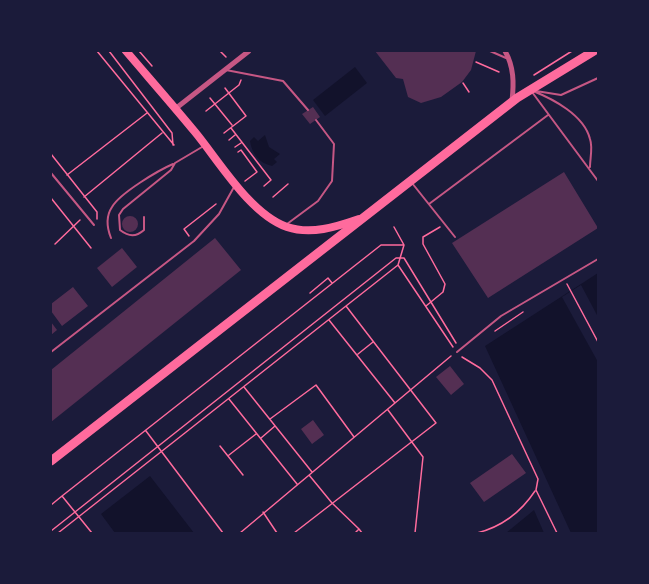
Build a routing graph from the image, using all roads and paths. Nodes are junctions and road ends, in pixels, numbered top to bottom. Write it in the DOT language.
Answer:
graph roads {
  1 [pos="97,51"];
  2 [pos="109,51"];
  3 [pos="126,51"];
  4 [pos="220,51"];
  5 [pos="249,51"];
  6 [pos="490,51"];
  7 [pos="505,51"];
  8 [pos="572,51"];
  9 [pos="594,51"];
  10 [pos="226,57"];
  11 [pos="509,58"];
  12 [pos="476,62"];
  13 [pos="225,70"];
  14 [pos="499,72"];
  15 [pos="243,74"];
  16 [pos="534,75"];
  17 [pos="598,78"];
  18 [pos="463,83"];
  19 [pos="225,88"];
  20 [pos="531,90"];
  21 [pos="469,92"];
  22 [pos="229,93"];
  23 [pos="210,98"];
  24 [pos="512,102"];
  25 [pos="215,104"];
  26 [pos="175,109"];
  27 [pos="308,110"];
  28 [pos="206,111"];
  29 [pos="147,113"];
  30 [pos="548,115"];
  31 [pos="316,120"];
  32 [pos="232,127"];
  33 [pos="163,132"];
  34 [pos="224,133"];
  35 [pos="236,134"];
  36 [pos="229,140"];
  37 [pos="242,142"];
  38 [pos="205,145"];
  39 [pos="235,147"];
  40 [pos="238,152"];
  41 [pos="51,154"];
  42 [pos="175,163"];
  43 [pos="590,168"];
  44 [pos="257,172"];
  45 [pos="51,173"];
  46 [pos="67,175"];
  47 [pos="410,181"];
  48 [pos="598,181"];
  49 [pos="236,184"];
  50 [pos="288,184"];
  51 [pos="264,186"];
  52 [pos="84,197"];
  53 [pos="273,197"];
  54 [pos="51,199"];
  55 [pos="429,204"];
  56 [pos="84,214"];
  57 [pos="144,217"];
  58 [pos="200,217"];
  59 [pos="360,218"];
  60 [pos="445,224"];
  61 [pos="94,225"];
  62 [pos="285,226"];
  63 [pos="394,226"];
  64 [pos="75,228"];
  65 [pos="455,237"];
  66 [pos="111,238"];
  67 [pos="194,241"];
  68 [pos="55,244"];
  69 [pos="404,245"];
  70 [pos="92,248"];
  71 [pos="400,257"];
  72 [pos="598,259"];
  73 [pos="398,265"];
  74 [pos="564,278"];
  75 [pos="574,278"];
  76 [pos="332,283"];
  77 [pos="566,283"];
  78 [pos="562,286"];
  79 [pos="310,293"];
  80 [pos="431,302"];
  81 [pos="345,306"];
  82 [pos="426,307"];
  83 [pos="526,309"];
  84 [pos="328,319"];
  85 [pos="491,333"];
  86 [pos="374,342"];
  87 [pos="598,342"];
  88 [pos="463,346"];
  89 [pos="51,352"];
  90 [pos="456,352"];
  91 [pos="357,355"];
  92 [pos="243,387"];
  93 [pos="412,389"];
  94 [pos="228,398"];
  95 [pos="395,404"];
  96 [pos="388,410"];
  97 [pos="270,419"];
  98 [pos="275,426"];
  99 [pos="146,431"];
  100 [pos="256,433"];
  101 [pos="354,437"];
  102 [pos="260,438"];
  103 [pos="410,441"];
  104 [pos="220,446"];
  105 [pos="157,447"];
  106 [pos="160,452"];
  107 [pos="228,456"];
  108 [pos="51,461"];
  109 [pos="312,472"];
  110 [pos="309,474"];
  111 [pos="243,475"];
  112 [pos="297,484"];
  113 [pos="536,490"];
  114 [pos="62,496"];
  115 [pos="332,503"];
  116 [pos="51,505"];
  117 [pos="75,512"];
  118 [pos="263,512"];
  119 [pos="79,516"];
  120 [pos="359,529"];
  121 [pos="51,531"];
  122 [pos="58,533"];
  123 [pos="92,533"];
  124 [pos="223,533"];
  125 [pos="240,533"];
  126 [pos="277,533"];
  127 [pos="294,533"];
  128 [pos="355,533"];
  129 [pos="362,533"];
  130 [pos="415,533"];
  131 [pos="477,533"];
  132 [pos="557,533"];
  1 -- 29 [label="path"];
  2 -- 33 [label="path"];
  3 -- 26 [label="main road"];
  4 -- 10 [label="path"];
  5 -- 13 [label="street"];
  6 -- 11 [label="lane"];
  7 -- 11 [label="street"];
  8 -- 16 [label="path"];
  9 -- 20 [label="highway"];
  11 -- 24 [label="street"];
  12 -- 14 [label="path"];
  13 -- 26 [label="street"];
  13 -- 27 [label="lane"];
  15 -- 22 [label="path"];
  17 -- 20 [label="lane"];
  18 -- 21 [label="path"];
  19 -- 22 [label="path"];
  20 -- 24 [label="highway"];
  20 -- 30 [label="lane"];
  20 -- 43 [label="lane"];
  22 -- 25 [label="path"];
  22 -- 32 [label="path"];
  23 -- 25 [label="path"];
  24 -- 47 [label="highway"];
  25 -- 28 [label="path"];
  25 -- 32 [label="path"];
  26 -- 38 [label="main road"];
  29 -- 33 [label="path"];
  29 -- 46 [label="path"];
  30 -- 43 [label="lane"];
  30 -- 55 [label="lane"];
  31 -- 62 [label="lane"];
  32 -- 34 [label="path"];
  32 -- 35 [label="path"];
  33 -- 52 [label="path"];
  35 -- 36 [label="path"];
  35 -- 37 [label="path"];
  37 -- 39 [label="path"];
  37 -- 51 [label="path"];
  38 -- 42 [label="lane"];
  38 -- 49 [label="main road"];
  40 -- 44 [label="path"];
  41 -- 46 [label="path"];
  42 -- 57 [label="lane"];
  42 -- 66 [label="lane"];
  43 -- 48 [label="lane"];
  45 -- 56 [label="lane"];
  46 -- 52 [label="path"];
  47 -- 55 [label="lane"];
  47 -- 59 [label="highway"];
  49 -- 62 [label="main road"];
  49 -- 67 [label="lane"];
  50 -- 53 [label="path"];
  52 -- 61 [label="path"];
  54 -- 64 [label="path"];
  55 -- 60 [label="lane"];
  56 -- 61 [label="lane"];
  56 -- 64 [label="path"];
  58 -- 67 [label="path"];
  59 -- 62 [label="main road"];
  59 -- 108 [label="highway"];
  60 -- 65 [label="lane"];
  60 -- 80 [label="path"];
  63 -- 69 [label="path"];
  64 -- 68 [label="path"];
  64 -- 70 [label="path"];
  67 -- 89 [label="lane"];
  69 -- 71 [label="path"];
  69 -- 76 [label="path"];
  71 -- 73 [label="path"];
  71 -- 80 [label="path"];
  71 -- 105 [label="path"];
  72 -- 74 [label="lane"];
  73 -- 81 [label="path"];
  73 -- 82 [label="path"];
  74 -- 77 [label="path"];
  74 -- 88 [label="lane"];
  75 -- 77 [label="path"];
  76 -- 79 [label="path"];
  76 -- 99 [label="path"];
  77 -- 78 [label="path"];
  77 -- 87 [label="path"];
  80 -- 82 [label="path"];
  80 -- 88 [label="path"];
  81 -- 84 [label="path"];
  81 -- 86 [label="path"];
  82 -- 90 [label="path"];
  83 -- 85 [label="path"];
  84 -- 91 [label="path"];
  84 -- 92 [label="path"];
  86 -- 91 [label="path"];
  86 -- 93 [label="path"];
  88 -- 90 [label="lane"];
  90 -- 93 [label="path"];
  90 -- 113 [label="path"];
  91 -- 95 [label="path"];
  92 -- 94 [label="path"];
  92 -- 97 [label="path"];
  93 -- 95 [label="path"];
  93 -- 103 [label="path"];
  94 -- 100 [label="path"];
  94 -- 106 [label="path"];
  95 -- 96 [label="path"];
  96 -- 101 [label="path"];
  96 -- 103 [label="path"];
  97 -- 98 [label="path"];
  97 -- 101 [label="path"];
  98 -- 102 [label="path"];
  98 -- 109 [label="path"];
  99 -- 105 [label="path"];
  99 -- 114 [label="path"];
  100 -- 102 [label="path"];
  100 -- 107 [label="path"];
  101 -- 109 [label="path"];
  102 -- 112 [label="path"];
  103 -- 115 [label="path"];
  103 -- 130 [label="path"];
  104 -- 107 [label="path"];
  105 -- 106 [label="path"];
  105 -- 117 [label="path"];
  106 -- 119 [label="path"];
  106 -- 124 [label="path"];
  107 -- 111 [label="path"];
  109 -- 110 [label="path"];
  110 -- 112 [label="path"];
  110 -- 115 [label="path"];
  112 -- 118 [label="path"];
  113 -- 131 [label="path"];
  113 -- 132 [label="path"];
  114 -- 116 [label="path"];
  114 -- 117 [label="path"];
  115 -- 120 [label="path"];
  115 -- 127 [label="path"];
  117 -- 119 [label="path"];
  117 -- 121 [label="path"];
  118 -- 125 [label="path"];
  118 -- 126 [label="path"];
  119 -- 122 [label="path"];
  119 -- 123 [label="path"];
  120 -- 128 [label="path"];
  120 -- 129 [label="path"];
}
